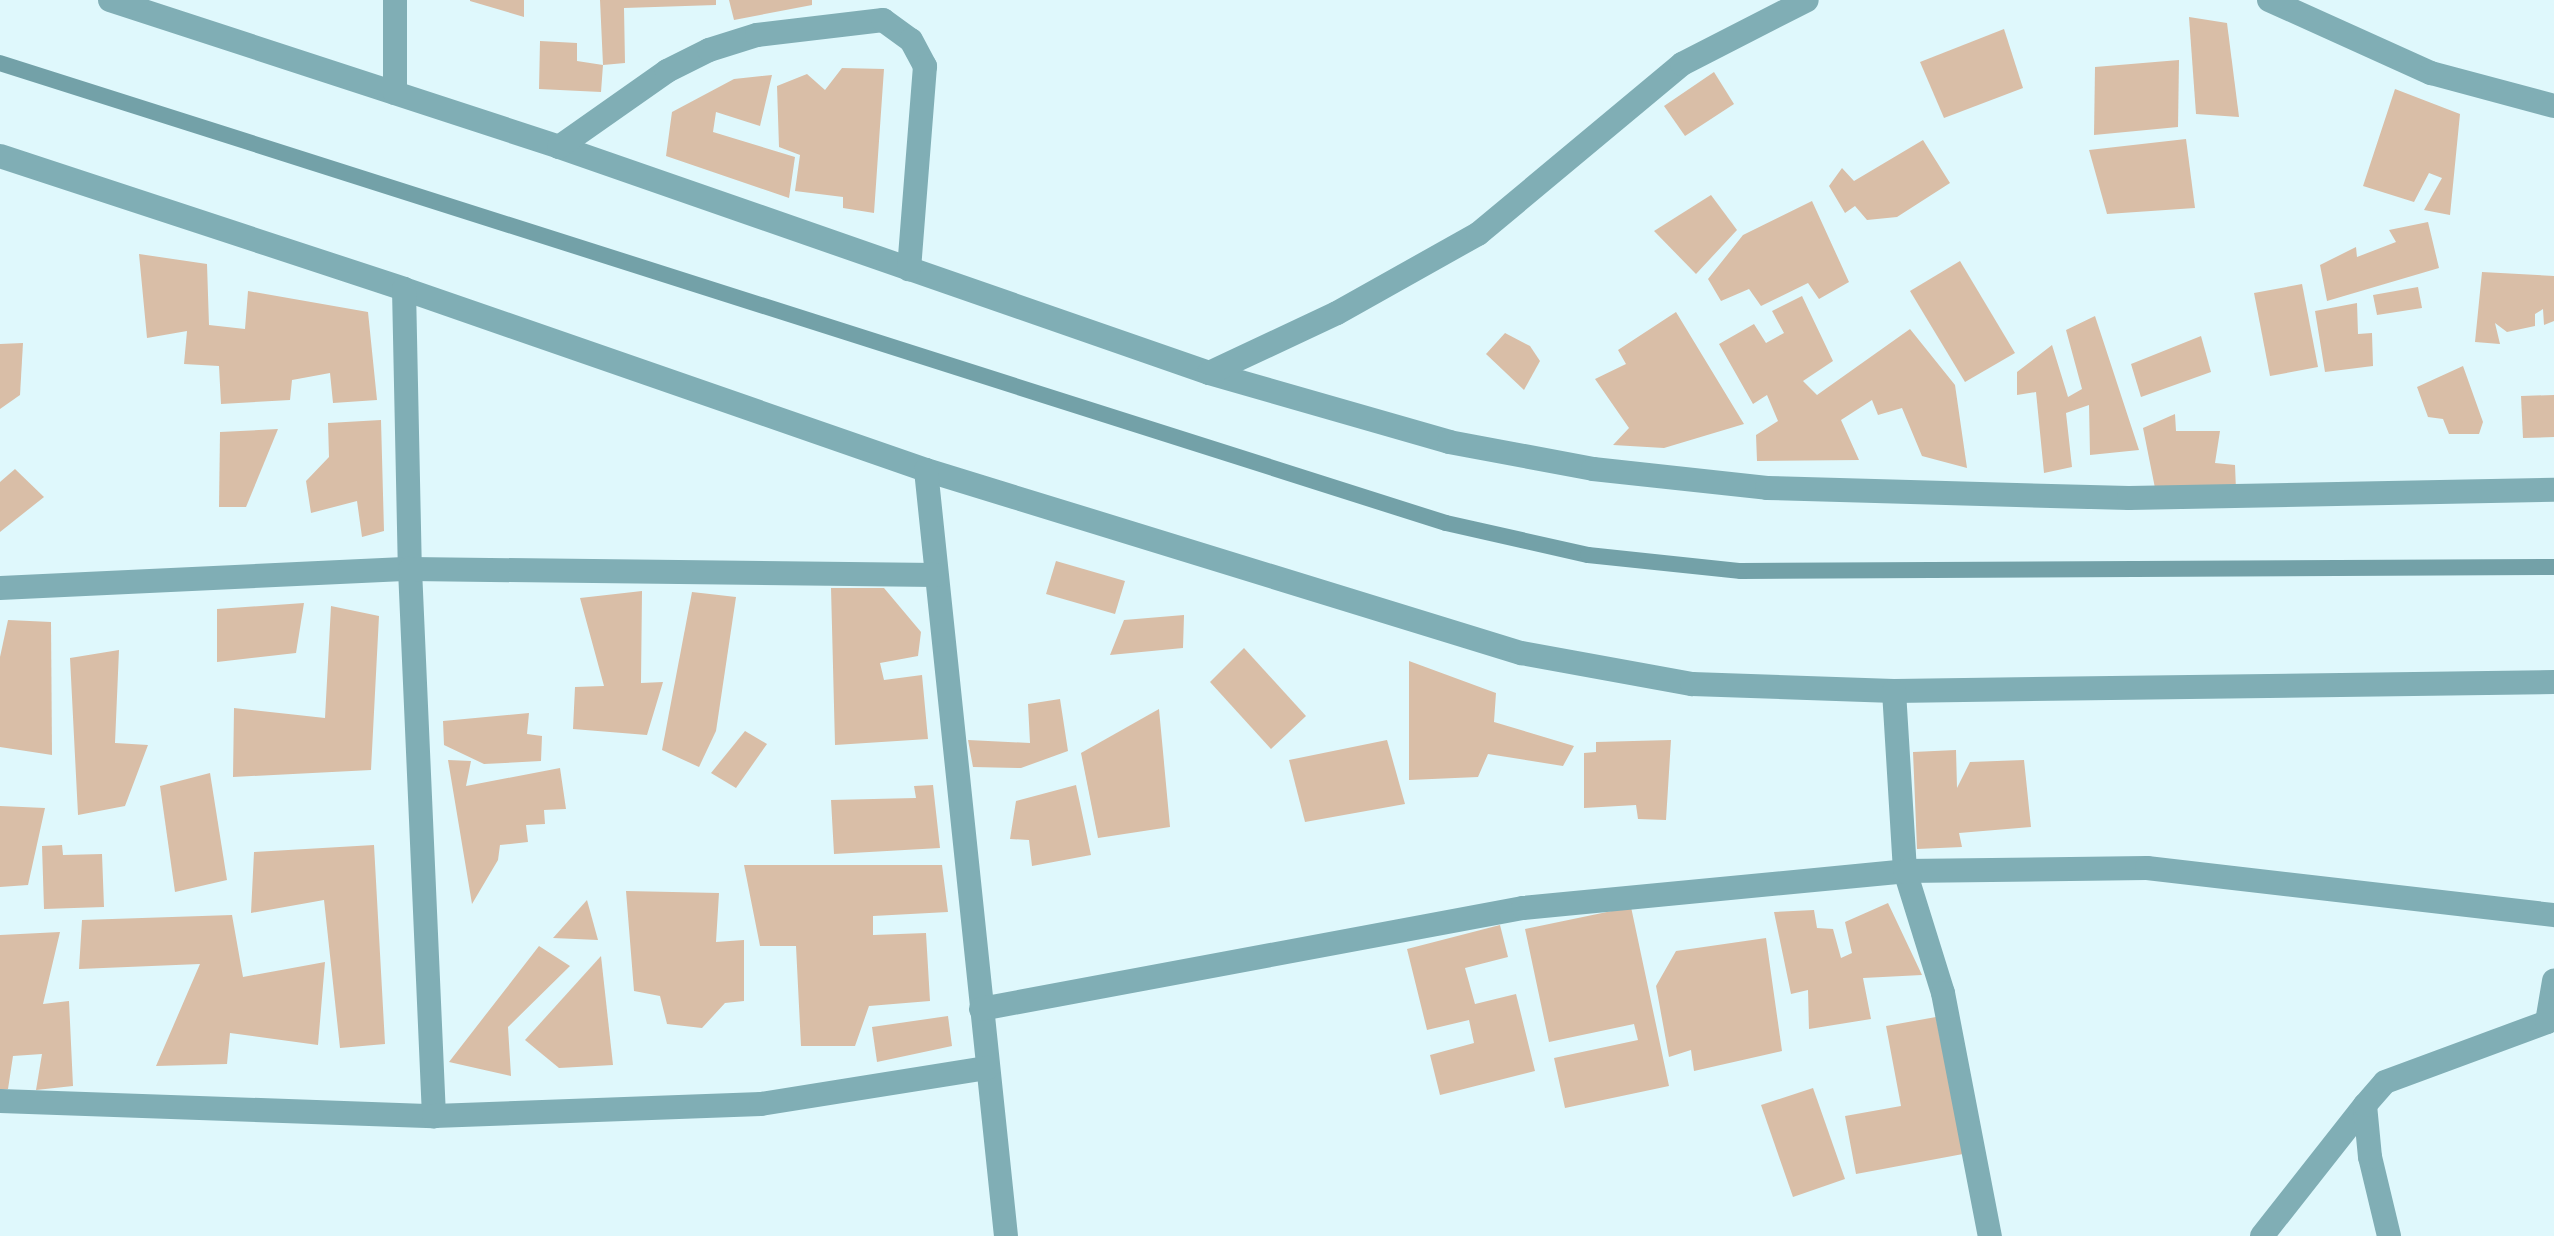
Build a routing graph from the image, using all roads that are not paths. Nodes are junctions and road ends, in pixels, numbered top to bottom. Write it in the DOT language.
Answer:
graph roads {
  1 [pos="110,0"];
  2 [pos="395,0"];
  3 [pos="1807,0"];
  4 [pos="2271,0"];
  5 [pos="395,93"];
  6 [pos="2554,106"];
  7 [pos="559,147"];
  8 [pos="0,156"];
  9 [pos="909,269"];
  10 [pos="404,289"];
  11 [pos="1209,373"];
  12 [pos="926,470"];
  13 [pos="2554,490"];
  14 [pos="410,569"];
  15 [pos="936,575"];
  16 [pos="0,588"];
  17 [pos="2554,682"];
  18 [pos="1894,691"];
  19 [pos="1905,871"];
  20 [pos="2554,915"];
  21 [pos="2554,981"];
  22 [pos="981,1009"];
  23 [pos="2550,1025"];
  24 [pos="987,1068"];
  25 [pos="0,1101"];
  26 [pos="2365,1105"];
  27 [pos="434,1116"];
  28 [pos="1006,1236"];
  29 [pos="1990,1236"];
  30 [pos="2262,1236"];
  31 [pos="2389,1236"];
  1 -- 5 [label="street"];
  2 -- 5 [label="street"];
  3 -- 11 [label="street"];
  4 -- 6 [label="street"];
  5 -- 7 [label="street"];
  7 -- 9 [label="street"];
  7 -- 9 [label="street"];
  8 -- 10 [label="street"];
  9 -- 11 [label="street"];
  10 -- 12 [label="street"];
  10 -- 14 [label="street"];
  11 -- 13 [label="street"];
  12 -- 15 [label="street"];
  12 -- 18 [label="street"];
  14 -- 15 [label="street"];
  14 -- 16 [label="street"];
  14 -- 27 [label="street"];
  15 -- 22 [label="street"];
  17 -- 18 [label="street"];
  18 -- 19 [label="street"];
  19 -- 20 [label="street"];
  19 -- 22 [label="street"];
  19 -- 29 [label="street"];
  21 -- 23 [label="street"];
  22 -- 24 [label="street"];
  23 -- 26 [label="street"];
  24 -- 27 [label="street"];
  24 -- 28 [label="street"];
  25 -- 27 [label="street"];
  26 -- 30 [label="street"];
  26 -- 31 [label="street"];
}
